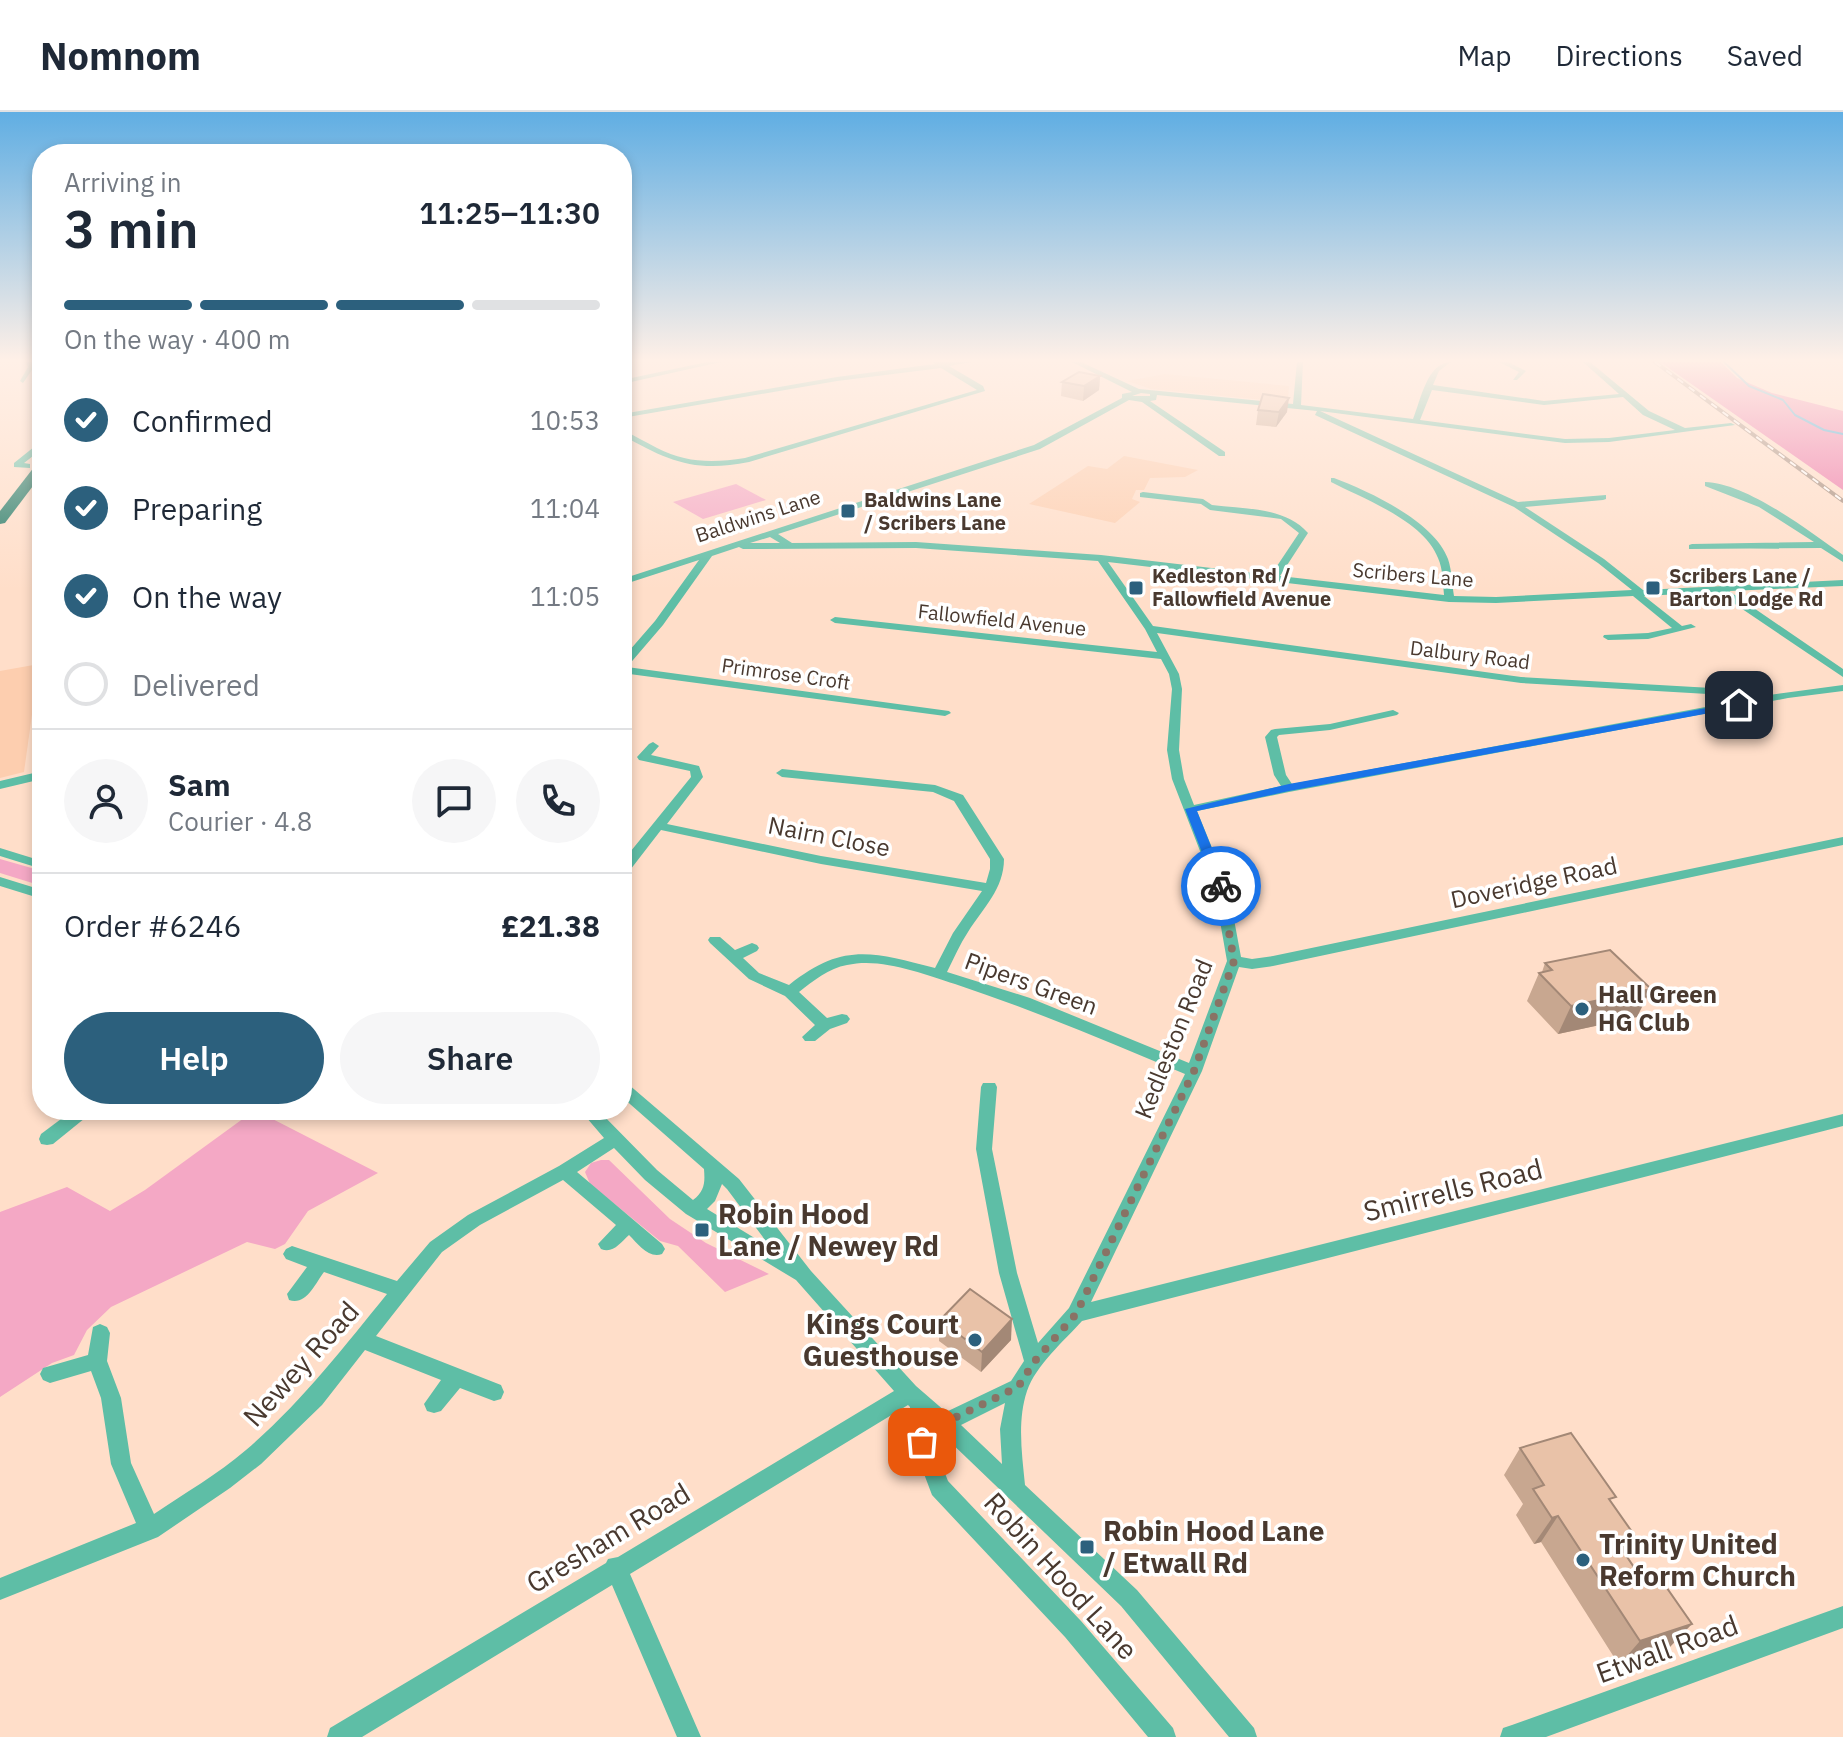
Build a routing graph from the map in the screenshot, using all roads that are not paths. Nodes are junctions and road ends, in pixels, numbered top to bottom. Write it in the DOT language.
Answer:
graph roads {
  1 [pos="633,438"];
  2 [pos="821,438"];
  3 [pos="1054,438"];
  4 [pos="1199,438"];
  5 [pos="1371,438"];
  6 [pos="1556,438"];
  7 [pos="1614,438"];
  8 [pos="32,453"];
  9 [pos="1222,454"];
  10 [pos="32,465"];
  11 [pos="32,470"];
  12 [pos="1334,480"];
  13 [pos="1708,484"];
  14 [pos="10,490"];
  15 [pos="1142,495"];
  16 [pos="1603,497"];
  17 [pos="1517,505"];
  18 [pos="0,520"];
  19 [pos="771,533"];
  20 [pos="1823,545"];
  21 [pos="790,546"];
  22 [pos="728,547"];
  23 [pos="1692,547"];
  24 [pos="710,553"];
  25 [pos="1101,558"];
  26 [pos="1843,559"];
  27 [pos="663,568"];
  28 [pos="695,574"];
  29 [pos="1274,578"];
  30 [pos="632,579"];
  31 [pos="1843,583"];
  32 [pos="1719,589"];
  33 [pos="1638,593"];
  34 [pos="1449,599"];
  35 [pos="835,620"];
  36 [pos="1691,627"];
  37 [pos="1679,628"];
  38 [pos="1150,629"];
  39 [pos="1608,637"];
  40 [pos="632,655"];
  41 [pos="1165,656"];
  42 [pos="632,669"];
  43 [pos="1843,674"];
  44 [pos="1843,688"];
  45 [pos="1689,692"];
  46 [pos="1788,695"];
  47 [pos="1714,710"];
  48 [pos="945,713"];
  49 [pos="1393,713"];
  50 [pos="653,746"];
  51 [pos="782,773"];
  52 [pos="32,777"];
  53 [pos="0,785"];
  54 [pos="1289,788"];
  55 [pos="1191,809"];
  56 [pos="660,826"];
  57 [pos="1843,841"];
  58 [pos="0,852"];
  59 [pos="632,859"];
  60 [pos="32,862"];
  61 [pos="0,881"];
  62 [pos="990,888"];
  63 [pos="32,892"];
  64 [pos="715,940"];
  65 [pos="752,948"];
  66 [pos="732,957"];
  67 [pos="1234,961"];
  68 [pos="939,974"];
  69 [pos="790,992"];
  70 [pos="842,1019"];
  71 [pos="825,1025"];
  72 [pos="810,1037"];
  73 [pos="1194,1071"];
  74 [pos="989,1087"];
  75 [pos="632,1097"];
  76 [pos="71,1120"];
  77 [pos="598,1120"];
  78 [pos="1843,1120"];
  79 [pos="617,1138"];
  80 [pos="47,1139"];
  81 [pos="712,1165"];
  82 [pos="565,1171"];
  83 [pos="692,1209"];
  84 [pos="629,1224"];
  85 [pos="607,1244"];
  86 [pos="656,1249"];
  87 [pos="292,1254"];
  88 [pos="319,1265"];
  89 [pos="804,1277"];
  90 [pos="400,1290"];
  91 [pos="296,1294"];
  92 [pos="1076,1314"];
  93 [pos="100,1333"];
  94 [pos="363,1340"];
  95 [pos="97,1361"];
  96 [pos="1034,1362"];
  97 [pos="50,1374"];
  98 [pos="455,1378"];
  99 [pos="1018,1387"];
  100 [pos="494,1392"];
  101 [pos="914,1397"];
  102 [pos="434,1404"];
  103 [pos="944,1423"];
  104 [pos="922,1442"];
  105 [pos="1015,1490"];
  106 [pos="150,1529"];
  107 [pos="616,1567"];
  108 [pos="0,1589"];
  109 [pos="1843,1617"];
  110 [pos="339,1737"];
  111 [pos="689,1737"];
  112 [pos="1164,1737"];
  113 [pos="1245,1737"];
  114 [pos="1512,1737"];
  1 -- 2 [label="street"];
  3 -- 19 [label="street, Baldwins Lane"];
  4 -- 9 [label="street"];
  5 -- 17 [label="street"];
  6 -- 7 [label="street"];
  8 -- 10 [label="street"];
  11 -- 14 [label="highway"];
  12 -- 34 [label="street"];
  13 -- 20 [label="street"];
  14 -- 18 [label="highway"];
  15 -- 29 [label="street"];
  16 -- 17 [label="street"];
  17 -- 33 [label="street"];
  19 -- 21 [label="street"];
  19 -- 22 [label="street, Baldwins Lane"];
  20 -- 23 [label="street"];
  20 -- 26 [label="street"];
  21 -- 22 [label="street, Scribers Lane"];
  21 -- 25 [label="street, Scribers Lane"];
  22 -- 24 [label="street, Baldwins Lane"];
  24 -- 27 [label="street, Baldwins Lane"];
  24 -- 28 [label="street"];
  25 -- 29 [label="street, Scribers Lane"];
  25 -- 38 [label="street, Kedleston Road"];
  27 -- 28 [label="street"];
  27 -- 30 [label="street, Baldwins Lane"];
  28 -- 40 [label="street"];
  29 -- 34 [label="street, Scribers Lane"];
  31 -- 32 [label="street, Scribers Lane"];
  32 -- 33 [label="street, Scribers Lane"];
  32 -- 43 [label="street"];
  33 -- 34 [label="street, Scribers Lane"];
  33 -- 37 [label="street"];
  35 -- 41 [label="street, Fallowfield Avenue"];
  36 -- 37 [label="street"];
  37 -- 39 [label="street"];
  38 -- 41 [label="street, Kedleston Road"];
  38 -- 45 [label="street, Dalbury Road"];
  41 -- 55 [label="street, Kedleston Road"];
  42 -- 48 [label="street, Primrose Croft"];
  44 -- 46 [label="street"];
  45 -- 46 [label="street, Dalbury Road"];
  45 -- 47 [label="street"];
  46 -- 47 [label="street"];
  47 -- 54 [label="street"];
  49 -- 54 [label="street"];
  50 -- 56 [label="street"];
  51 -- 62 [label="street"];
  52 -- 53 [label="street"];
  54 -- 55 [label="street"];
  55 -- 67 [label="street, Kedleston Road"];
  56 -- 59 [label="street"];
  56 -- 62 [label="street, Nairn Close"];
  57 -- 67 [label="street, Doveridge Road"];
  58 -- 60 [label="street"];
  61 -- 63 [label="street"];
  62 -- 68 [label="street, Pipers Green"];
  64 -- 66 [label="street"];
  65 -- 66 [label="street"];
  66 -- 69 [label="street"];
  67 -- 73 [label="street, Kedleston Road"];
  68 -- 69 [label="street"];
  68 -- 73 [label="street, Pipers Green"];
  69 -- 71 [label="street"];
  70 -- 71 [label="street"];
  71 -- 72 [label="street"];
  73 -- 92 [label="street, Kedleston Road"];
  74 -- 96 [label="street"];
  75 -- 81 [label="street, Robin Hood Lane"];
  76 -- 80 [label="street"];
  77 -- 79 [label="street, Robin Hood Lane"];
  78 -- 92 [label="street, Smirrells Road"];
  79 -- 82 [label="street, Newey Road"];
  79 -- 83 [label="street, Robin Hood Lane"];
  81 -- 83 [label="street"];
  81 -- 89 [label="street, Robin Hood Lane"];
  82 -- 84 [label="street"];
  82 -- 90 [label="street, Newey Road"];
  83 -- 89 [label="street, Robin Hood Lane"];
  84 -- 85 [label="street"];
  84 -- 86 [label="street"];
  87 -- 88 [label="street"];
  88 -- 90 [label="street"];
  88 -- 91 [label="street"];
  89 -- 101 [label="street, Robin Hood Lane"];
  90 -- 94 [label="street, Newey Road"];
  92 -- 96 [label="street, Kedleston Road"];
  93 -- 95 [label="street"];
  94 -- 98 [label="street"];
  94 -- 106 [label="street, Newey Road"];
  95 -- 97 [label="street"];
  95 -- 106 [label="street"];
  96 -- 99 [label="street, Kedleston Road"];
  98 -- 100 [label="street"];
  98 -- 102 [label="street"];
  99 -- 103 [label="street"];
  99 -- 105 [label="street, Kedleston Road"];
  101 -- 103 [label="street, Robin Hood Lane"];
  101 -- 104 [label="street, Robin Hood Lane"];
  101 -- 107 [label="street, Gresham Road"];
  103 -- 104 [label="street"];
  103 -- 105 [label="street, Robin Hood Lane"];
  104 -- 112 [label="street, Robin Hood Lane"];
  105 -- 113 [label="street, Robin Hood Lane"];
  106 -- 108 [label="street, Newey Road"];
  107 -- 110 [label="street, Gresham Road"];
  107 -- 111 [label="street"];
  109 -- 114 [label="street, Etwall Road"];
}
